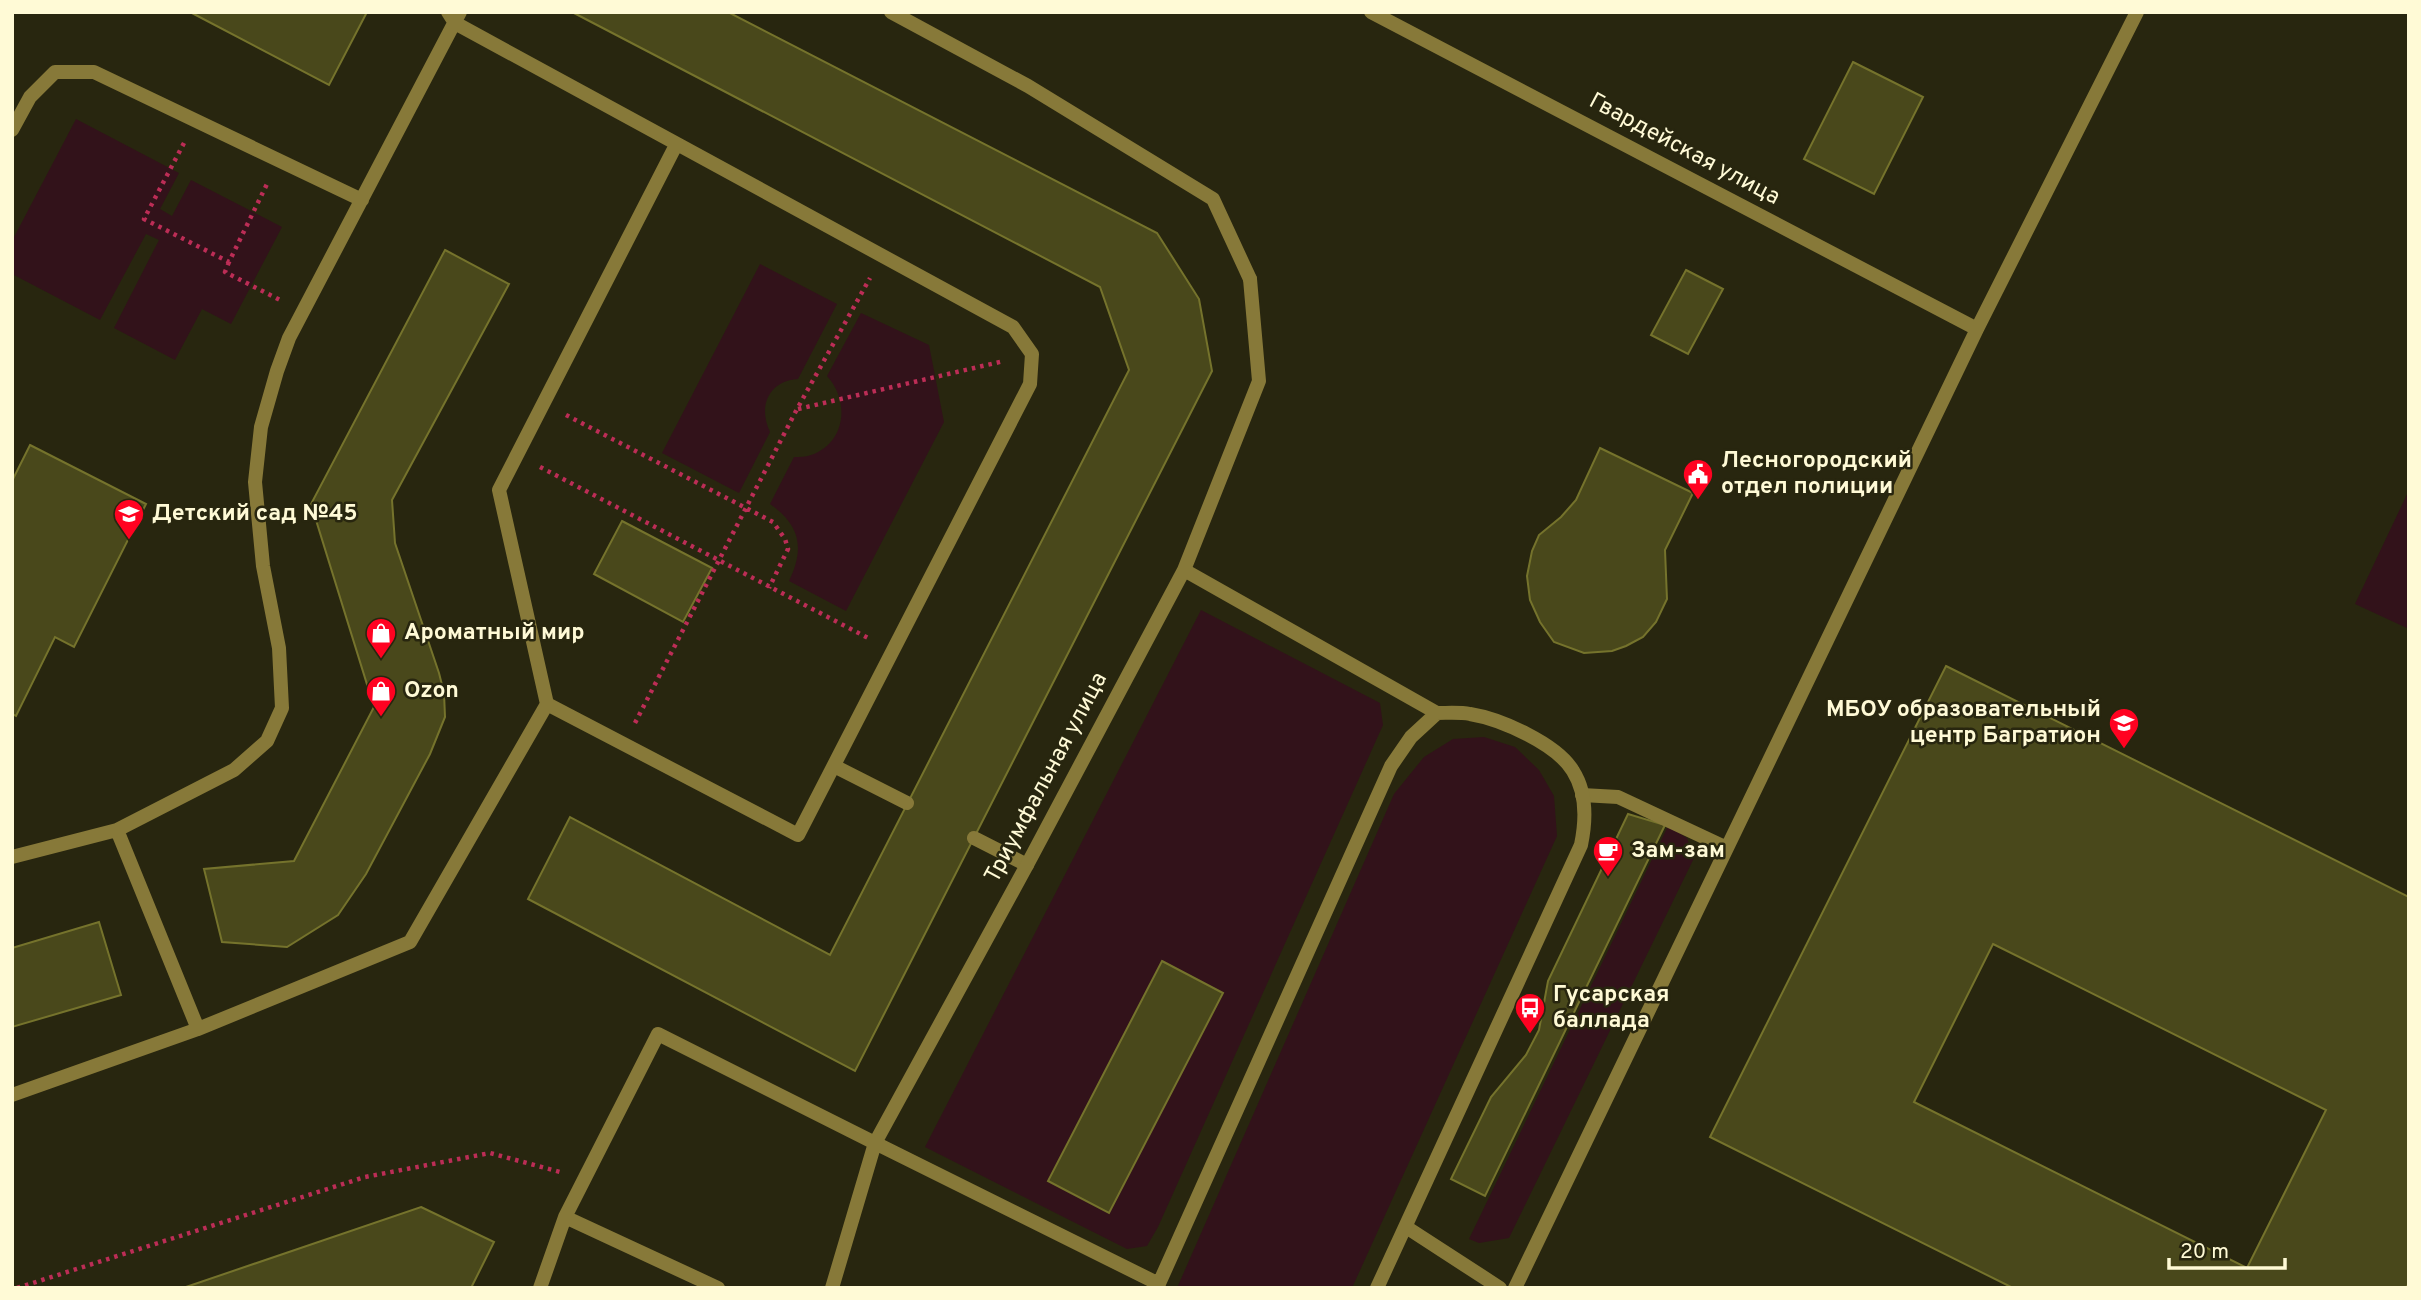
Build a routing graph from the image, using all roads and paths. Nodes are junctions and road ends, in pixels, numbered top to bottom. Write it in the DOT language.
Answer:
graph roads {
  1 [pos="891,12"];
  2 [pos="1371,12"];
  3 [pos="2137,12"];
  4 [pos="455,16"];
  5 [pos="195,120"];
  6 [pos="12,130"];
  7 [pos="676,145"];
  8 [pos="279,160"];
  9 [pos="362,200"];
  10 [pos="882,256"];
  11 [pos="229,262"];
  12 [pos="303,312"];
  13 [pos="1977,329"];
  14 [pos="1032,354"];
  15 [pos="543,403"];
  16 [pos="797,409"];
  17 [pos="517,455"];
  18 [pos="747,509"];
  19 [pos="719,562"];
  20 [pos="1184,570"];
  21 [pos="769,588"];
  22 [pos="893,651"];
  23 [pos="547,704"];
  24 [pos="1437,713"];
  25 [pos="625,744"];
  26 [pos="834,766"];
  27 [pos="1582,796"];
  28 [pos="907,803"];
  29 [pos="117,830"];
  30 [pos="974,838"];
  31 [pos="1727,848"];
  32 [pos="12,857"];
  33 [pos="1027,864"];
  34 [pos="198,1029"];
  35 [pos="12,1095"];
  36 [pos="875,1143"];
  37 [pos="585,1179"];
  38 [pos="565,1217"];
  39 [pos="1406,1227"];
  40 [pos="1158,1286"];
  41 [pos="17,1288"];
  42 [pos="540,1288"];
  43 [pos="718,1288"];
  44 [pos="832,1288"];
  45 [pos="1377,1288"];
  46 [pos="1500,1288"];
  47 [pos="1515,1288"];
  1 -- 20 [label="street, Триумфальная улица"];
  2 -- 13 [label="street, Гвардейская улица"];
  3 -- 13 [label="street"];
  4 -- 7 [label="street"];
  4 -- 9 [label="street"];
  5 -- 6 [label="street"];
  5 -- 8 [label="street"];
  5 -- 11 [label="path"];
  7 -- 10 [label="street"];
  7 -- 15 [label="street"];
  8 -- 9 [label="street"];
  8 -- 11 [label="path"];
  9 -- 12 [label="street"];
  10 -- 14 [label="street"];
  10 -- 16 [label="path"];
  11 -- 12 [label="path"];
  12 -- 29 [label="street"];
  13 -- 31 [label="street"];
  14 -- 16 [label="path"];
  14 -- 22 [label="street"];
  15 -- 17 [label="street"];
  15 -- 18 [label="path"];
  16 -- 18 [label="path"];
  17 -- 19 [label="path"];
  17 -- 23 [label="street"];
  18 -- 19 [label="path"];
  18 -- 21 [label="path"];
  19 -- 21 [label="path"];
  19 -- 25 [label="path"];
  20 -- 24 [label="street"];
  20 -- 33 [label="street, Триумфальная улица"];
  21 -- 22 [label="path"];
  22 -- 26 [label="street"];
  23 -- 25 [label="street"];
  23 -- 34 [label="street"];
  24 -- 27 [label="street"];
  24 -- 40 [label="street"];
  25 -- 26 [label="street"];
  26 -- 28 [label="street"];
  27 -- 31 [label="street"];
  27 -- 39 [label="street"];
  29 -- 32 [label="street"];
  29 -- 34 [label="street"];
  30 -- 33 [label="street"];
  31 -- 47 [label="street"];
  33 -- 36 [label="street, Триумфальная улица"];
  34 -- 35 [label="street"];
  36 -- 37 [label="street"];
  36 -- 40 [label="street"];
  36 -- 44 [label="street, Триумфальная улица"];
  37 -- 38 [label="street"];
  37 -- 41 [label="path"];
  38 -- 42 [label="street"];
  38 -- 43 [label="street"];
  39 -- 45 [label="street"];
  39 -- 46 [label="street"];
}
